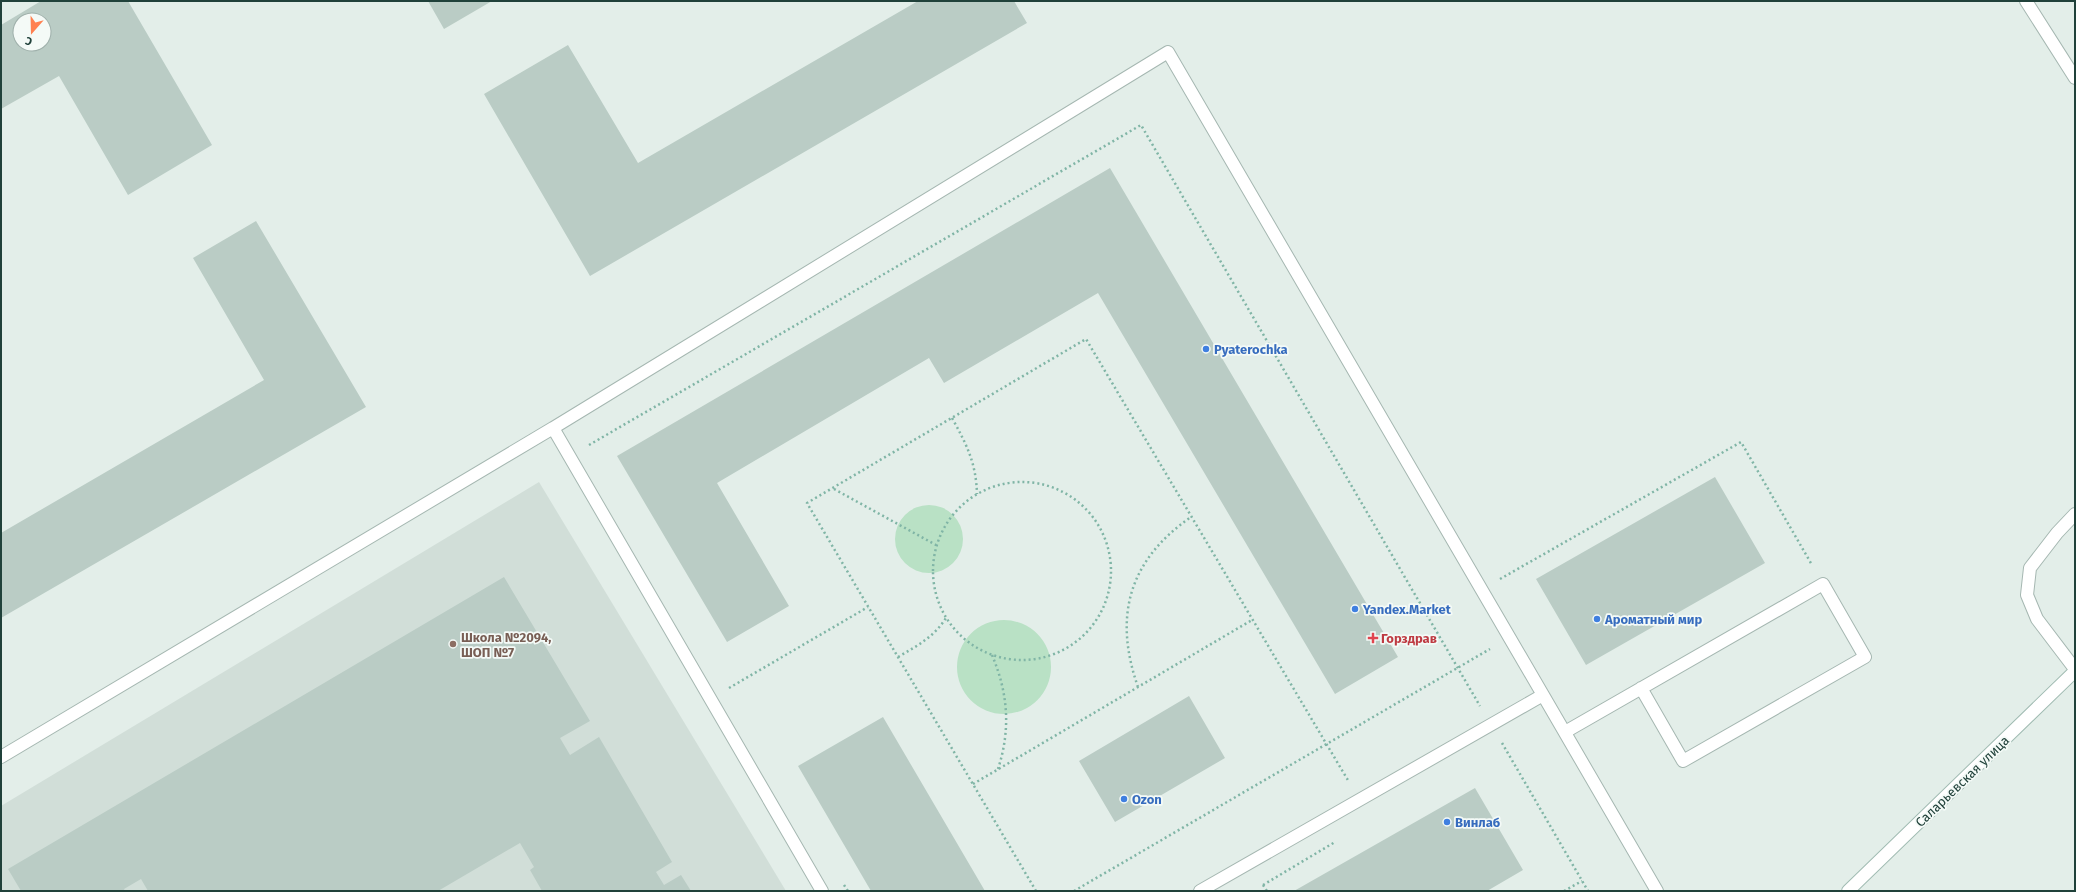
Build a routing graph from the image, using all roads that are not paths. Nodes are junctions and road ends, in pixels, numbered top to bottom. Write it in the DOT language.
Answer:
graph roads {
  1 [pos="2026,1"];
  2 [pos="2075,78"];
  3 [pos="553,428"];
  4 [pos="2075,514"];
  5 [pos="2075,670"];
  6 [pos="1641,688"];
  7 [pos="1543,695"];
  8 [pos="1565,732"];
  9 [pos="1,757"];
  10 [pos="822,891"];
  11 [pos="1200,891"];
  12 [pos="1657,891"];
  13 [pos="1848,891"];
  1 -- 2 [label="street"];
  3 -- 7 [label="street"];
  3 -- 9 [label="street"];
  3 -- 10 [label="street"];
  4 -- 5 [label="street"];
  5 -- 13 [label="street, Саларьевская улица"];
  6 -- 6 [label="street"];
  6 -- 8 [label="street"];
  7 -- 8 [label="street"];
  7 -- 11 [label="street"];
  8 -- 12 [label="street"];
}
